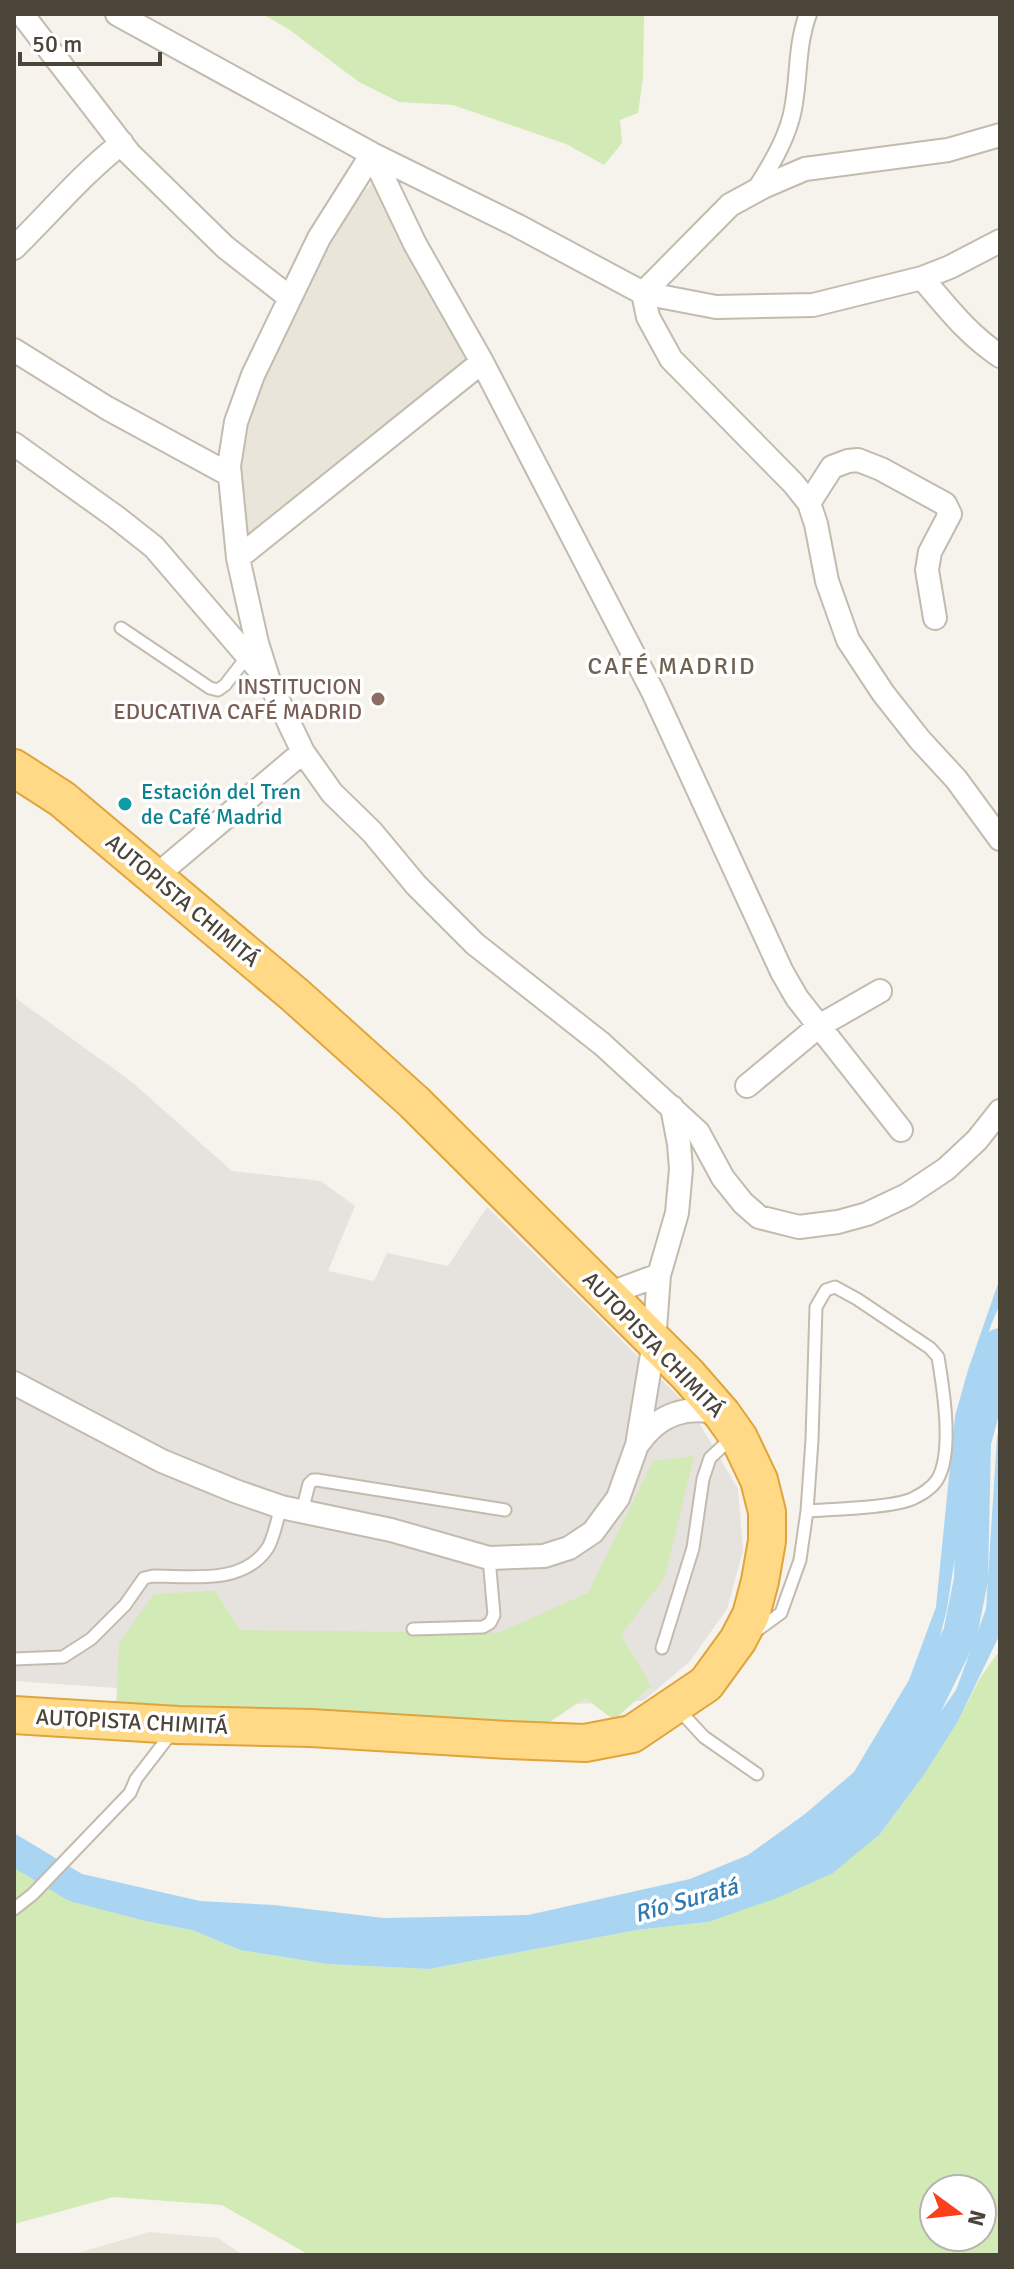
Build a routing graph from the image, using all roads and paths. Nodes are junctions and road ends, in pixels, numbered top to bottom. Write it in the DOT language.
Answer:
graph roads {
  1 [pos="22,14"];
  2 [pos="117,14"];
  3 [pos="808,14"];
  4 [pos="1000,135"];
  5 [pos="122,143"];
  6 [pos="372,154"];
  7 [pos="754,192"];
  8 [pos="1000,241"];
  9 [pos="14,248"];
  10 [pos="922,278"];
  11 [pos="643,293"];
  12 [pos="289,297"];
  13 [pos="14,350"];
  14 [pos="1000,356"];
  15 [pos="482,362"];
  16 [pos="14,444"];
  17 [pos="230,475"];
  18 [pos="809,503"];
  19 [pos="238,558"];
  20 [pos="935,618"];
  21 [pos="121,628"];
  22 [pos="252,650"];
  23 [pos="303,752"];
  24 [pos="14,768"];
  25 [pos="1000,839"];
  26 [pos="156,876"];
  27 [pos="880,991"];
  28 [pos="819,1026"];
  29 [pos="747,1086"];
  30 [pos="672,1107"];
  31 [pos="1000,1111"];
  32 [pos="901,1130"];
  33 [pos="659,1275"];
  34 [pos="608,1294"];
  35 [pos="654,1342"];
  36 [pos="14,1383"];
  37 [pos="730,1426"];
  38 [pos="637,1445"];
  39 [pos="291,1509"];
  40 [pos="505,1510"];
  41 [pos="807,1511"];
  42 [pos="489,1558"];
  43 [pos="413,1629"];
  44 [pos="738,1640"];
  45 [pos="662,1648"];
  46 [pos="14,1659"];
  47 [pos="676,1706"];
  48 [pos="14,1715"];
  49 [pos="178,1725"];
  50 [pos="757,1774"];
  51 [pos="14,1909"];
  1 -- 5 [label="street"];
  2 -- 6 [label="street"];
  3 -- 7 [label="street"];
  4 -- 7 [label="street"];
  5 -- 9 [label="street"];
  5 -- 12 [label="street"];
  6 -- 11 [label="street"];
  6 -- 12 [label="street"];
  6 -- 15 [label="street"];
  7 -- 11 [label="street"];
  8 -- 10 [label="street"];
  10 -- 11 [label="street"];
  10 -- 14 [label="street"];
  11 -- 18 [label="street"];
  12 -- 17 [label="street"];
  13 -- 17 [label="street"];
  15 -- 19 [label="street"];
  15 -- 28 [label="street"];
  16 -- 22 [label="street"];
  17 -- 19 [label="street"];
  18 -- 20 [label="street"];
  18 -- 25 [label="street"];
  19 -- 22 [label="street"];
  21 -- 22 [label="lane"];
  22 -- 23 [label="street"];
  23 -- 26 [label="street"];
  23 -- 30 [label="street"];
  24 -- 26 [label="highway, AUTOPISTA CHIMITÁ"];
  26 -- 34 [label="highway, AUTOPISTA CHIMITÁ"];
  27 -- 28 [label="street"];
  28 -- 29 [label="street"];
  28 -- 32 [label="street"];
  30 -- 31 [label="street"];
  30 -- 33 [label="street"];
  33 -- 34 [label="street"];
  33 -- 35 [label="street"];
  34 -- 35 [label="highway, AUTOPISTA CHIMITÁ"];
  35 -- 37 [label="highway, AUTOPISTA CHIMITÁ"];
  35 -- 38 [label="street"];
  36 -- 39 [label="street"];
  37 -- 38 [label="street"];
  37 -- 44 [label="highway, AUTOPISTA CHIMITÁ"];
  37 -- 45 [label="lane"];
  38 -- 42 [label="street"];
  39 -- 40 [label="lane"];
  39 -- 42 [label="street"];
  39 -- 46 [label="lane"];
  41 -- 41 [label="lane"];
  41 -- 44 [label="lane"];
  42 -- 43 [label="lane"];
  44 -- 47 [label="highway, AUTOPISTA CHIMITÁ"];
  47 -- 49 [label="highway, AUTOPISTA CHIMITÁ"];
  47 -- 50 [label="lane"];
  48 -- 49 [label="highway, AUTOPISTA CHIMITÁ"];
  49 -- 51 [label="lane"];
}
